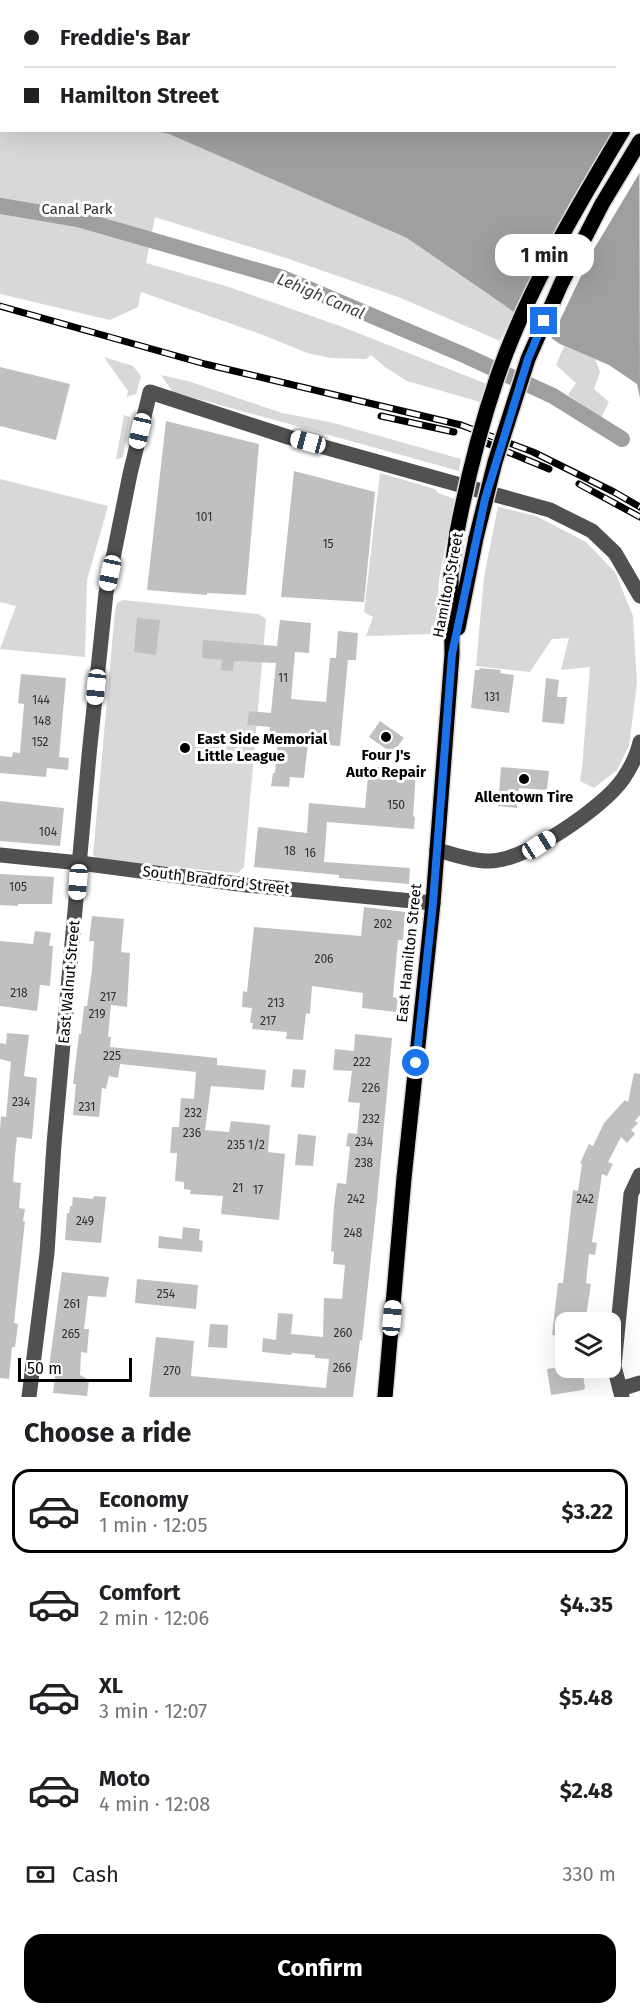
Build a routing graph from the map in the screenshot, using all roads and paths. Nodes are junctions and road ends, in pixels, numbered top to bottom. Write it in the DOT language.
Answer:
graph roads {
  1 [pos="622,132"];
  2 [pos="640,141"];
  3 [pos="640,596"];
  4 [pos="452,654"];
  5 [pos="640,742"];
  6 [pos="437,850"];
  7 [pos="0,855"];
  8 [pos="80,863"];
  9 [pos="433,903"];
  10 [pos="640,1175"];
  11 [pos="640,1383"];
  12 [pos="621,1393"];
  13 [pos="384,1394"];
  14 [pos="28,1397"];
  1 -- 4 [label="main road, Hamilton Street, bridge"];
  2 -- 4 [label="main road, Hamilton Street, bridge"];
  3 -- 8 [label="street, East Walnut Street"];
  4 -- 6 [label="main road, East Hamilton Street"];
  5 -- 6 [label="street"];
  6 -- 9 [label="main road, East Hamilton Street"];
  7 -- 8 [label="street, South Bradford Street"];
  8 -- 9 [label="street, South Bradford Street"];
  8 -- 14 [label="street, East Walnut Street"];
  9 -- 13 [label="main road, East Hamilton Street"];
  10 -- 12 [label="street"];
  11 -- 12 [label="street"];
}
